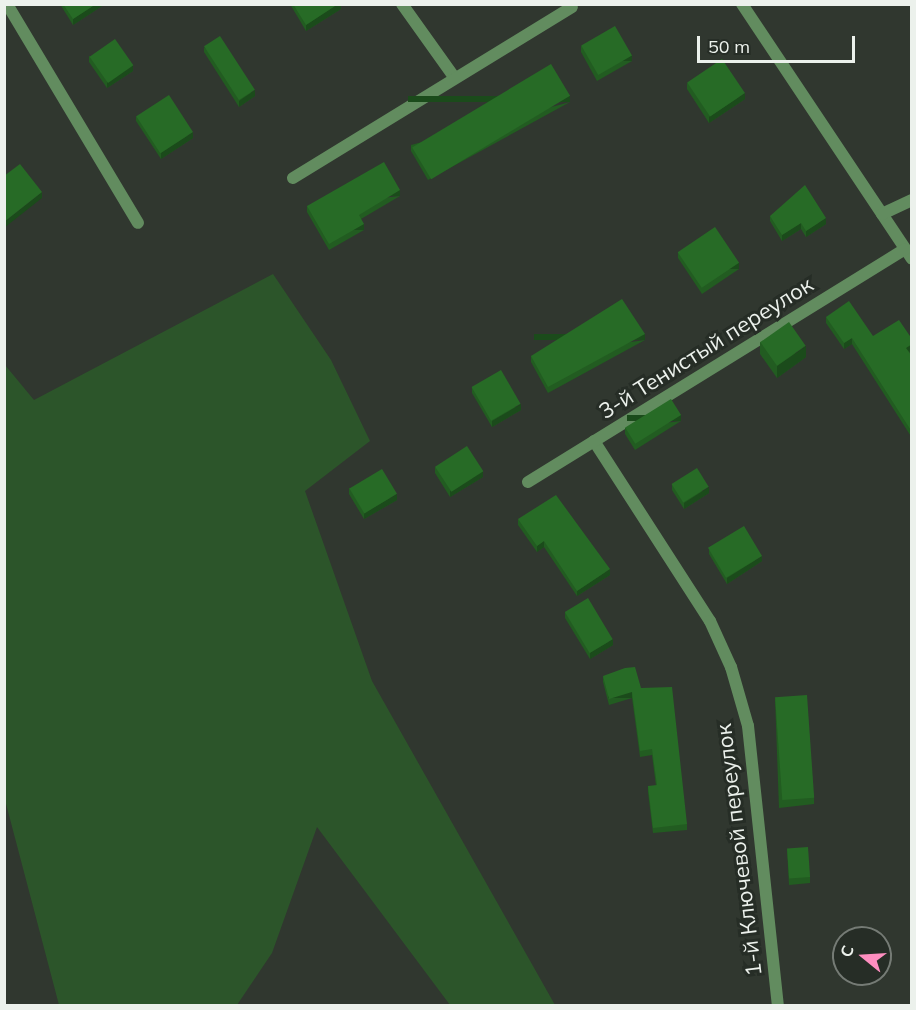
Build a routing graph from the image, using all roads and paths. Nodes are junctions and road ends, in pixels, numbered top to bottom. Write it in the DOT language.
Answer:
graph roads {
  1 [pos="7,4"];
  2 [pos="402,4"];
  3 [pos="742,4"];
  4 [pos="572,7"];
  5 [pos="454,77"];
  6 [pos="293,178"];
  7 [pos="912,200"];
  8 [pos="882,214"];
  9 [pos="138,223"];
  10 [pos="908,254"];
  11 [pos="594,441"];
  12 [pos="528,482"];
  13 [pos="778,1005"];
  1 -- 9 [label="street"];
  2 -- 5 [label="street"];
  3 -- 8 [label="street"];
  4 -- 5 [label="street"];
  5 -- 6 [label="street"];
  7 -- 8 [label="street"];
  8 -- 10 [label="street"];
  10 -- 11 [label="street, 3-й Тенистый переулок"];
  11 -- 12 [label="street, 3-й Тенистый переулок"];
  11 -- 13 [label="street, 1-й Ключевой переулок"];
}
